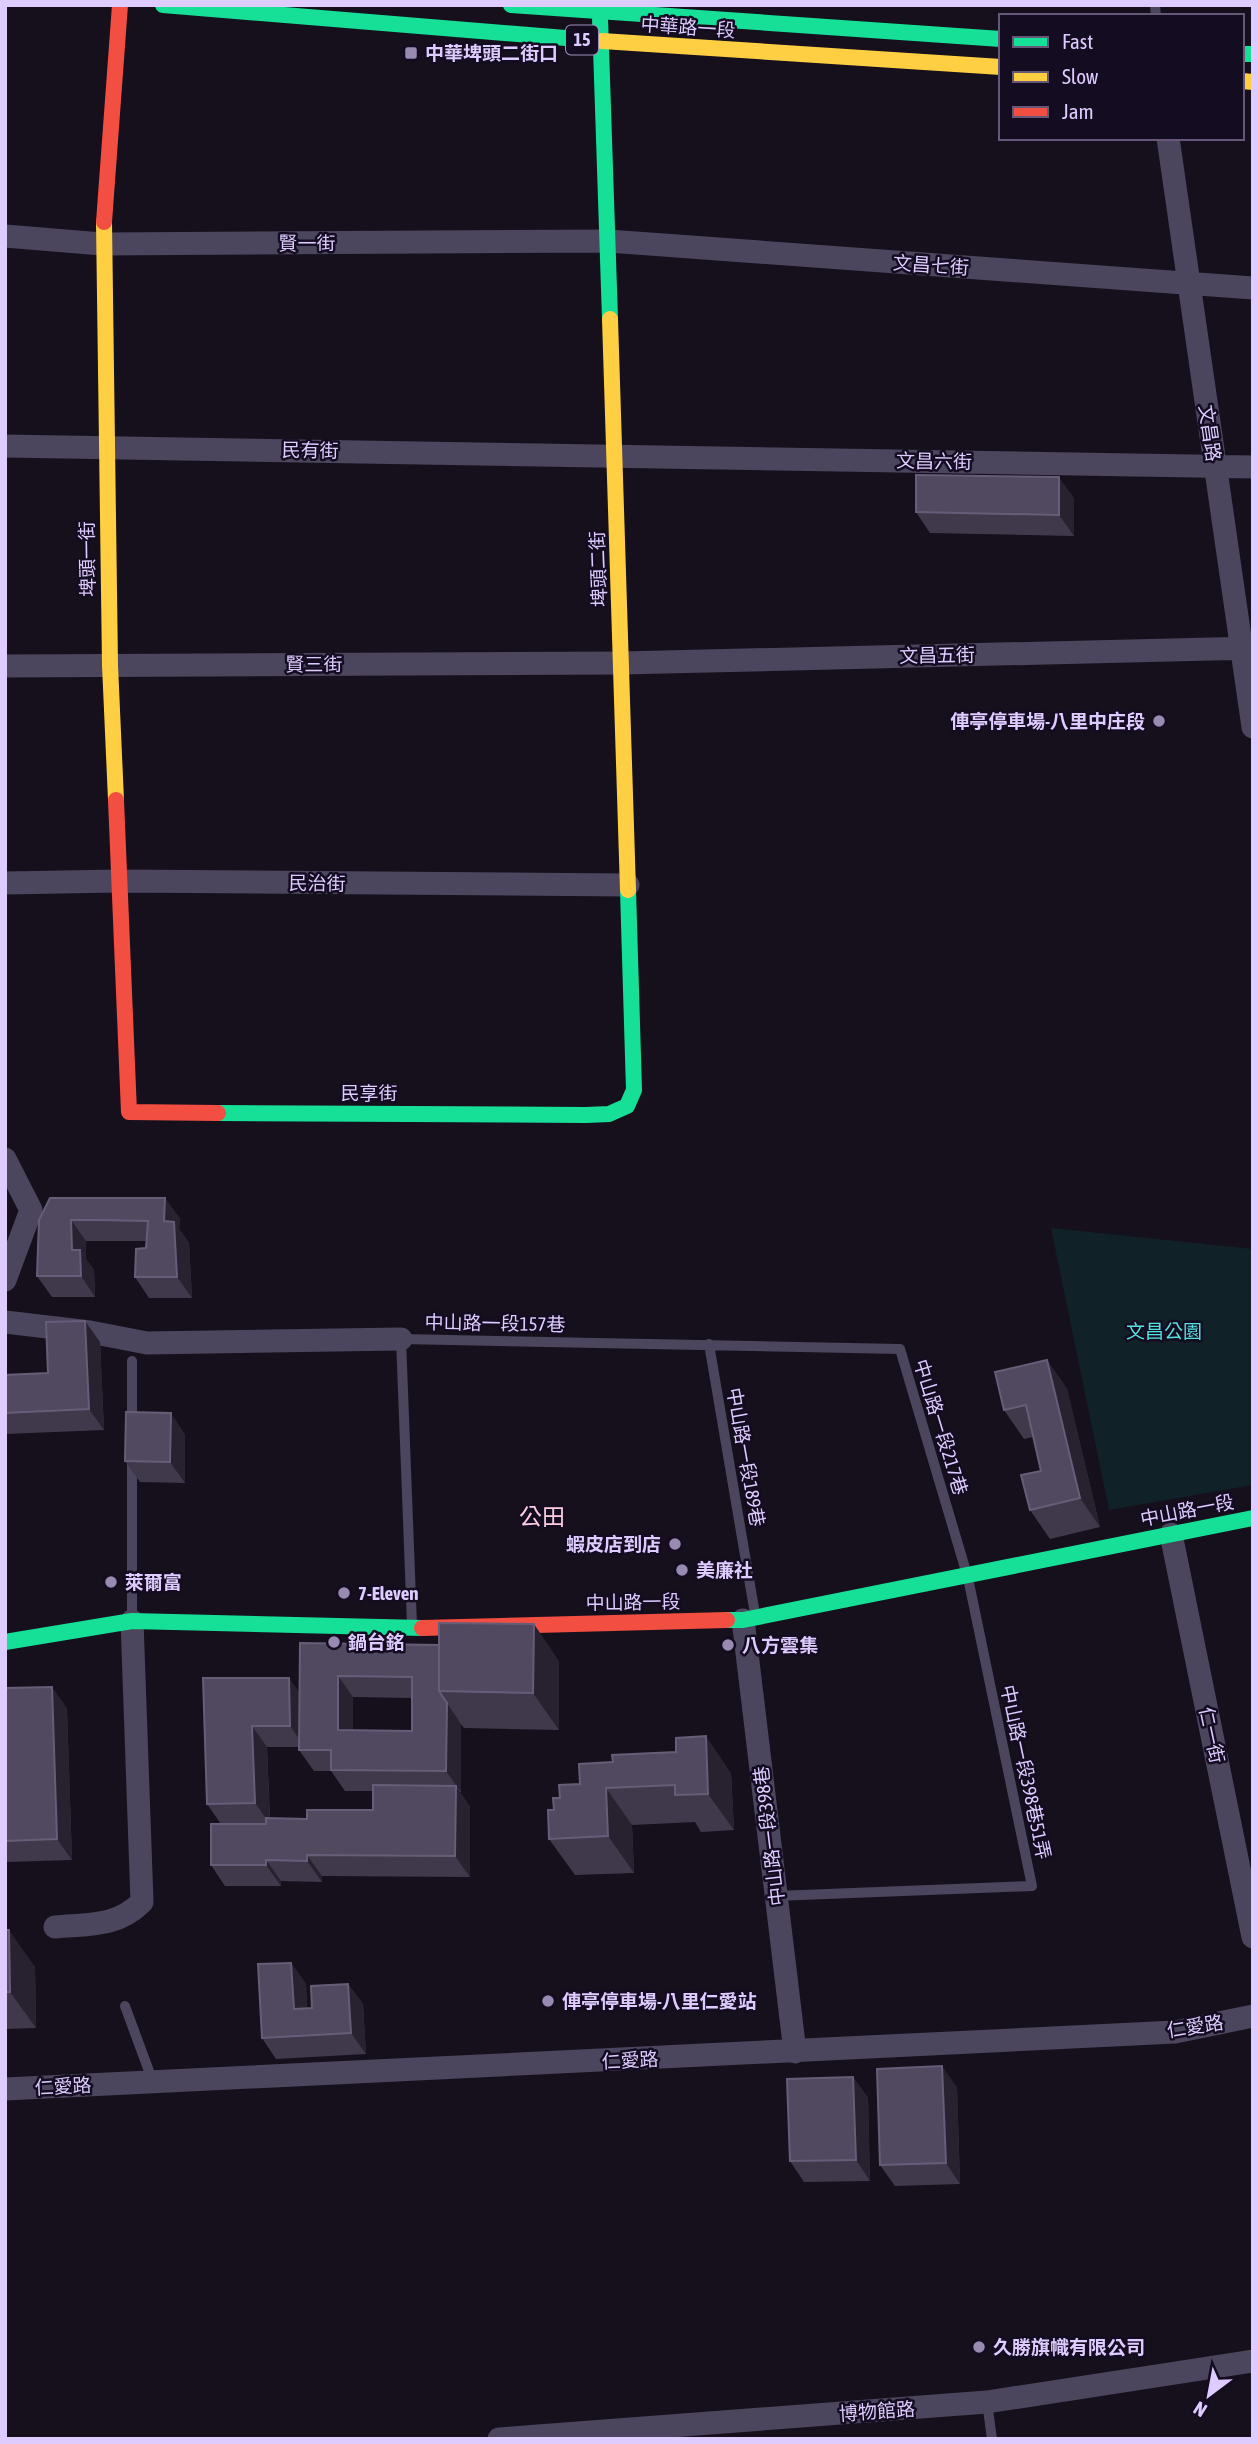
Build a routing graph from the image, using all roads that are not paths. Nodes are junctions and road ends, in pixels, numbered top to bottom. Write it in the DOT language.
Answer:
graph roads {
  1 [pos="120,5"];
  2 [pos="163,5"];
  3 [pos="511,5"];
  4 [pos="650,10"];
  5 [pos="600,11"];
  6 [pos="999,39"];
  7 [pos="601,41"];
  8 [pos="999,67"];
  9 [pos="1168,140"];
  10 [pos="5,236"];
  11 [pos="608,241"];
  12 [pos="102,244"];
  13 [pos="1189,284"];
  14 [pos="1253,288"];
  15 [pos="5,446"];
  16 [pos="106,448"];
  17 [pos="615,454"];
  18 [pos="1215,467"];
  19 [pos="1253,467"];
  20 [pos="1247,648"];
  21 [pos="622,663"];
  22 [pos="110,665"];
  23 [pos="5,666"];
  24 [pos="1253,727"];
  25 [pos="119,881"];
  26 [pos="5,883"];
  27 [pos="628,885"];
  28 [pos="129,1112"];
  29 [pos="609,1114"];
  30 [pos="5,1159"];
  31 [pos="5,1280"];
  32 [pos="5,1322"];
  33 [pos="401,1339"];
  34 [pos="709,1344"];
  35 [pos="132,1361"];
  36 [pos="1253,1518"];
  37 [pos="1171,1534"];
  38 [pos="968,1578"];
  39 [pos="750,1619"];
  40 [pos="132,1621"];
  41 [pos="412,1628"];
  42 [pos="5,1642"];
  43 [pos="775,1896"];
  44 [pos="55,1927"];
  45 [pos="1253,1937"];
  46 [pos="125,2006"];
  47 [pos="1253,2016"];
  48 [pos="795,2052"];
  49 [pos="153,2082"];
  50 [pos="5,2089"];
  51 [pos="1253,2361"];
  52 [pos="987,2402"];
  53 [pos="499,2439"];
  54 [pos="992,2439"];
  1 -- 12 [label="street, 埤頭一街"];
  2 -- 7 [label="street, 中華路一段 / 15"];
  3 -- 5 [label="street, 中華路一段 / 15"];
  4 -- 5 [label="street, 中華路一段 / 15"];
  4 -- 6 [label="street, 中華路一段 / 15"];
  5 -- 7 [label="street, 埤頭二街"];
  7 -- 8 [label="street, 中華路一段 / 15"];
  7 -- 11 [label="street, 埤頭二街"];
  9 -- 13 [label="street, 文昌路"];
  10 -- 12 [label="street, 賢一街"];
  11 -- 12 [label="street, 賢一街"];
  11 -- 13 [label="street, 文昌七街"];
  11 -- 17 [label="street, 埤頭二街"];
  12 -- 16 [label="street, 埤頭一街"];
  13 -- 14 [label="street, 文昌七街"];
  13 -- 18 [label="street, 文昌路"];
  15 -- 16 [label="street, 民有街"];
  16 -- 17 [label="street, 民有街"];
  16 -- 22 [label="street, 埤頭一街"];
  17 -- 18 [label="street, 文昌六街"];
  17 -- 21 [label="street, 埤頭二街"];
  18 -- 19 [label="street, 文昌六街"];
  18 -- 20 [label="street, 文昌路"];
  20 -- 21 [label="street, 文昌五街"];
  20 -- 24 [label="street, 文昌路"];
  21 -- 22 [label="street, 賢三街"];
  21 -- 27 [label="street, 埤頭二街"];
  22 -- 23 [label="street, 賢三街"];
  22 -- 25 [label="street, 埤頭一街"];
  25 -- 26 [label="street, 民治街"];
  25 -- 27 [label="street, 民治街"];
  25 -- 28 [label="street, 埤頭一街"];
  27 -- 29 [label="street, 埤頭二街"];
  28 -- 29 [label="street, 民享街"];
  30 -- 31 [label="street"];
  32 -- 33 [label="street"];
  33 -- 34 [label="lane, 中山路一段157巷"];
  33 -- 41 [label="lane, 中山路一段157巷"];
  34 -- 38 [label="lane, 中山路一段217巷"];
  34 -- 39 [label="lane, 中山路一段189巷"];
  35 -- 40 [label="lane"];
  36 -- 37 [label="street, 中山路一段"];
  37 -- 38 [label="street, 中山路一段"];
  37 -- 45 [label="street, 仁一街"];
  38 -- 39 [label="street, 中山路一段"];
  38 -- 43 [label="lane, 中山路一段398巷51弄"];
  39 -- 41 [label="street, 中山路一段"];
  39 -- 43 [label="street, 中山路一段398巷"];
  40 -- 41 [label="street, 中山路一段"];
  40 -- 42 [label="street, 中山路一段"];
  40 -- 44 [label="street"];
  43 -- 48 [label="street, 中山路一段398巷"];
  46 -- 49 [label="lane"];
  47 -- 48 [label="street, 仁愛路"];
  48 -- 49 [label="street, 仁愛路"];
  49 -- 50 [label="street, 仁愛路"];
  51 -- 52 [label="street, 博物館路"];
  52 -- 53 [label="street, 博物館路"];
  52 -- 54 [label="lane"];
}
